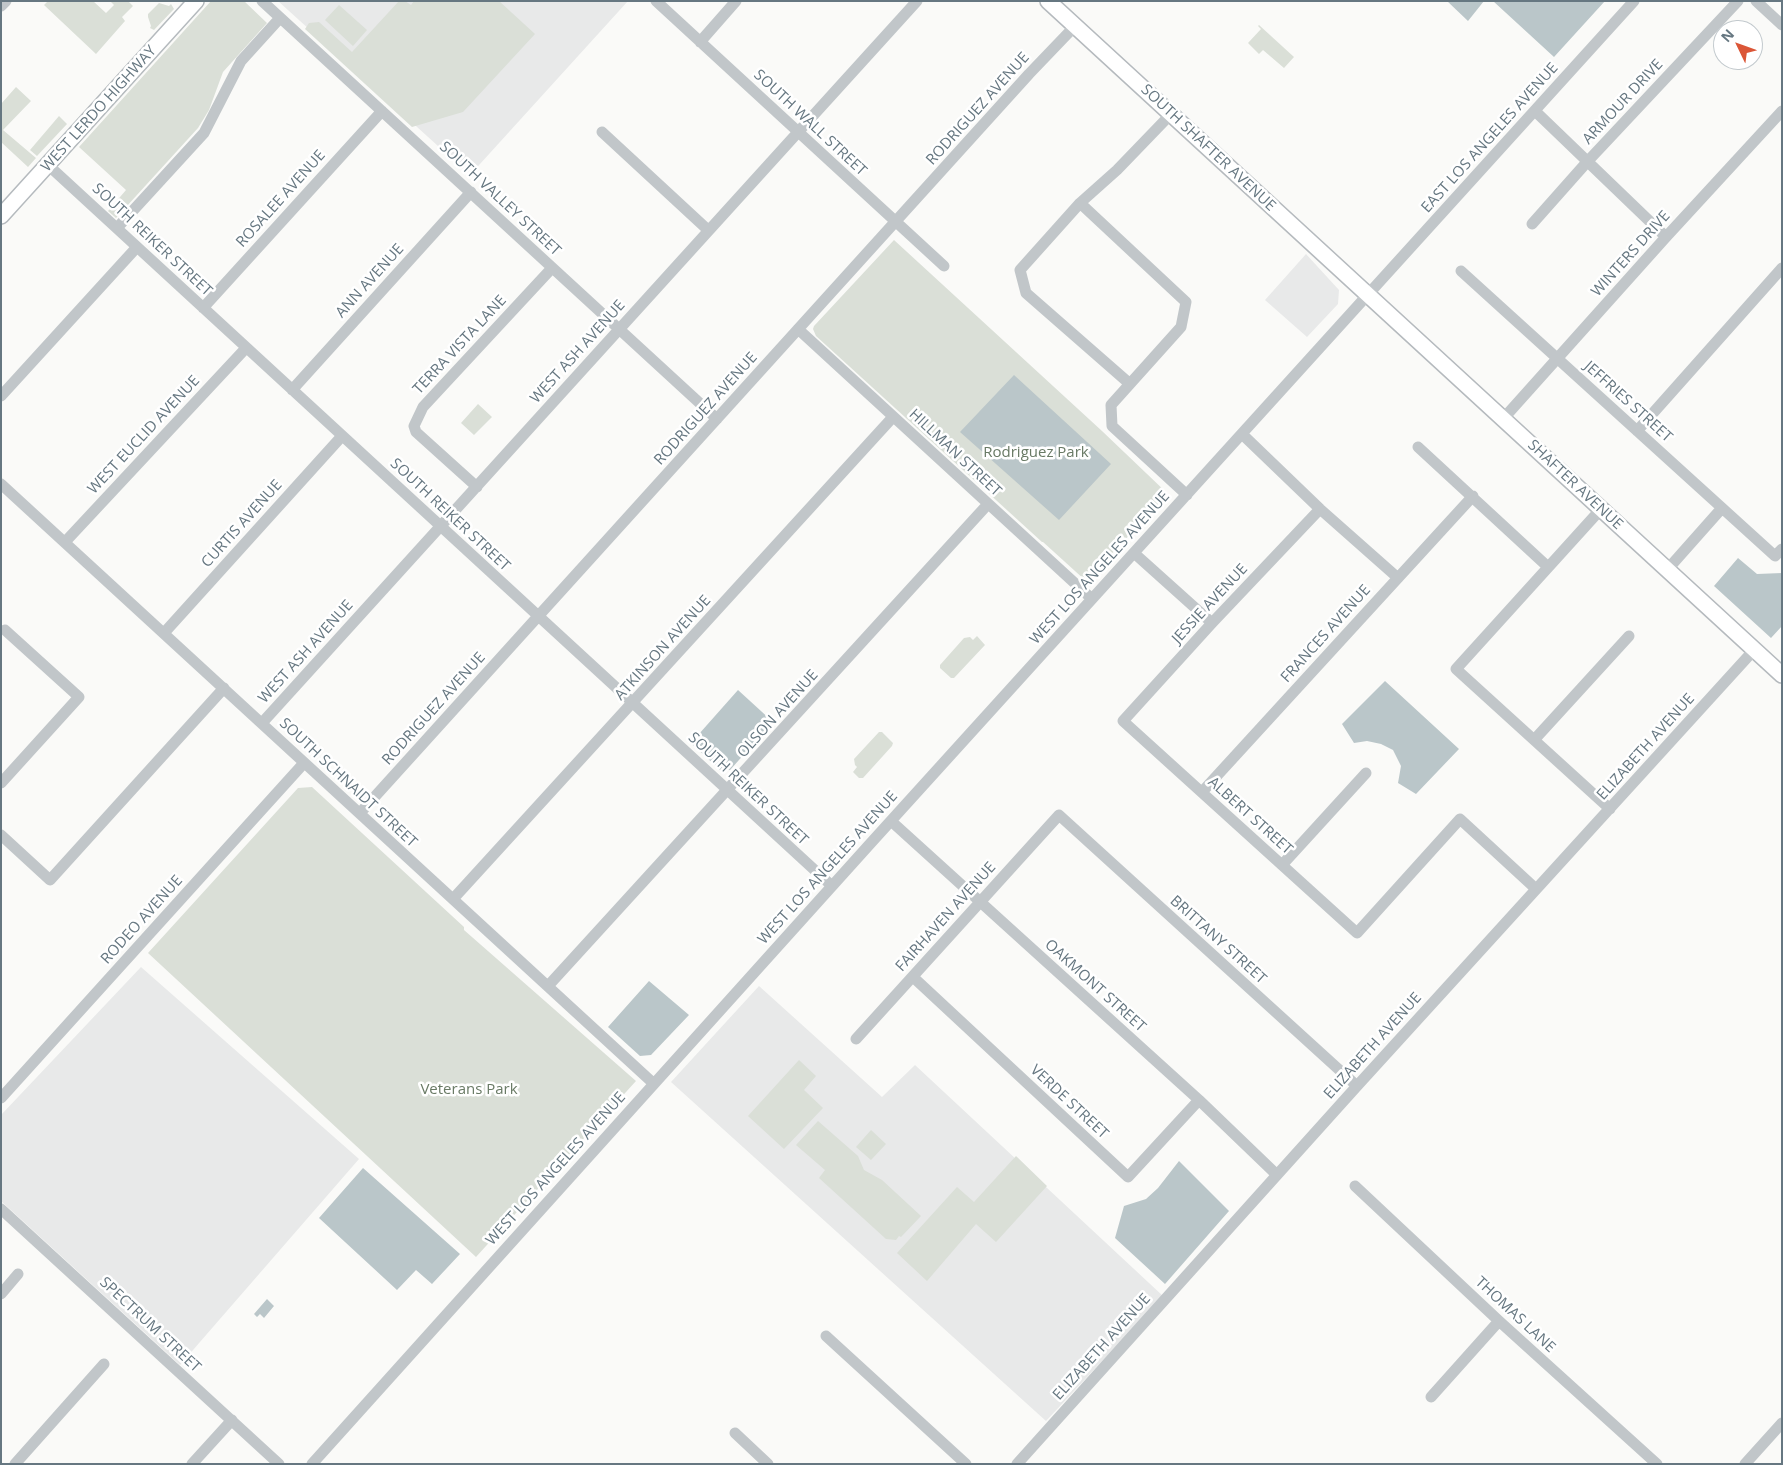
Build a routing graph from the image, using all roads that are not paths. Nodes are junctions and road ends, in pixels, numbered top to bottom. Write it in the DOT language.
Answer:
graph roads {
  1 [pos="6,1"];
  2 [pos="196,1"];
  3 [pos="262,1"];
  4 [pos="656,1"];
  5 [pos="736,1"];
  6 [pos="917,1"];
  7 [pos="1048,1"];
  8 [pos="1634,1"];
  9 [pos="1738,1"];
  10 [pos="1756,1"];
  11 [pos="1,6"];
  12 [pos="280,18"];
  13 [pos="1782,25"];
  14 [pos="1075,26"];
  15 [pos="700,42"];
  16 [pos="382,111"];
  17 [pos="1535,111"];
  18 [pos="1782,111"];
  19 [pos="1171,114"];
  20 [pos="602,132"];
  21 [pos="798,132"];
  22 [pos="1587,162"];
  23 [pos="48,165"];
  24 [pos="471,192"];
  25 [pos="1080,203"];
  26 [pos="1,216"];
  27 [pos="896,222"];
  28 [pos="1532,224"];
  29 [pos="117,228"];
  30 [pos="708,230"];
  31 [pos="1666,237"];
  32 [pos="137,247"];
  33 [pos="944,266"];
  34 [pos="552,268"];
  35 [pos="1782,268"];
  36 [pos="1461,271"];
  37 [pos="1368,295"];
  38 [pos="203,308"];
  39 [pos="619,329"];
  40 [pos="798,329"];
  41 [pos="246,348"];
  42 [pos="1557,358"];
  43 [pos="1130,384"];
  44 [pos="292,390"];
  45 [pos="1,396"];
  46 [pos="893,417"];
  47 [pos="717,419"];
  48 [pos="1503,419"];
  49 [pos="1638,431"];
  50 [pos="1242,434"];
  51 [pos="342,436"];
  52 [pos="1418,447"];
  53 [pos="1,484"];
  54 [pos="477,487"];
  55 [pos="1187,495"];
  56 [pos="1473,496"];
  57 [pos="988,504"];
  58 [pos="1722,508"];
  59 [pos="1320,509"];
  60 [pos="1601,509"];
  61 [pos="440,526"];
  62 [pos="65,542"];
  63 [pos="1134,553"];
  64 [pos="1779,553"];
  65 [pos="1548,567"];
  66 [pos="1667,570"];
  67 [pos="1398,578"];
  68 [pos="1092,599"];
  69 [pos="538,616"];
  70 [pos="1212,623"];
  71 [pos="6,630"];
  72 [pos="164,633"];
  73 [pos="1629,636"];
  74 [pos="1754,650"];
  75 [pos="1782,675"];
  76 [pos="224,688"];
  77 [pos="633,703"];
  78 [pos="1123,721"];
  79 [pos="262,723"];
  80 [pos="1534,740"];
  81 [pos="304,762"];
  82 [pos="1366,773"];
  83 [pos="1,783"];
  84 [pos="728,791"];
  85 [pos="1202,792"];
  86 [pos="1610,809"];
  87 [pos="360,813"];
  88 [pos="1059,816"];
  89 [pos="891,821"];
  90 [pos="1,835"];
  91 [pos="1282,865"];
  92 [pos="832,886"];
  93 [pos="1536,889"];
  94 [pos="453,899"];
  95 [pos="980,902"];
  96 [pos="913,977"];
  97 [pos="548,986"];
  98 [pos="856,1039"];
  99 [pos="654,1083"];
  100 [pos="1357,1086"];
  101 [pos="1,1098"];
  102 [pos="1199,1100"];
  103 [pos="1277,1175"];
  104 [pos="1355,1186"];
  105 [pos="1,1209"];
  106 [pos="18,1274"];
  107 [pos="1,1294"];
  108 [pos="1499,1321"];
  109 [pos="826,1336"];
  110 [pos="104,1364"];
  111 [pos="1431,1397"];
  112 [pos="232,1420"];
  113 [pos="1782,1423"];
  114 [pos="735,1433"];
  115 [pos="15,1464"];
  116 [pos="192,1464"];
  117 [pos="279,1464"];
  118 [pos="312,1464"];
  119 [pos="768,1464"];
  120 [pos="966,1464"];
  121 [pos="1017,1464"];
  122 [pos="1657,1464"];
  123 [pos="1745,1464"];
  1 -- 11 [label="street"];
  2 -- 23 [label="main road, WEST LERDO HIGHWAY"];
  3 -- 12 [label="street, SOUTH VALLEY STREET"];
  4 -- 15 [label="street, SOUTH WALL STREET"];
  5 -- 15 [label="street"];
  6 -- 21 [label="street, WEST ASH AVENUE"];
  7 -- 14 [label="main road, SOUTH SHAFTER AVENUE"];
  8 -- 17 [label="street, EAST LOS ANGELES AVENUE"];
  9 -- 22 [label="street, ARMOUR DRIVE"];
  10 -- 13 [label="street"];
  12 -- 16 [label="street, SOUTH VALLEY STREET"];
  12 -- 29 [label="street"];
  14 -- 19 [label="main road, SOUTH SHAFTER AVENUE"];
  14 -- 27 [label="street, RODRIGUEZ AVENUE"];
  15 -- 21 [label="street, SOUTH WALL STREET"];
  16 -- 24 [label="street, SOUTH VALLEY STREET"];
  16 -- 38 [label="street, ROSALEE AVENUE"];
  17 -- 22 [label="street"];
  17 -- 37 [label="street, EAST LOS ANGELES AVENUE"];
  18 -- 31 [label="street, WINTERS DRIVE"];
  19 -- 25 [label="street"];
  19 -- 37 [label="main road, SOUTH SHAFTER AVENUE"];
  20 -- 30 [label="street"];
  21 -- 27 [label="street, SOUTH WALL STREET"];
  21 -- 30 [label="street, WEST ASH AVENUE"];
  22 -- 28 [label="street, ARMOUR DRIVE"];
  22 -- 31 [label="street"];
  23 -- 26 [label="main road, WEST LERDO HIGHWAY"];
  23 -- 29 [label="street, SOUTH REIKER STREET"];
  24 -- 34 [label="street, SOUTH VALLEY STREET"];
  24 -- 44 [label="street, ANN AVENUE"];
  25 -- 43 [label="street"];
  25 -- 43 [label="street"];
  27 -- 33 [label="street, SOUTH WALL STREET"];
  27 -- 40 [label="street, RODRIGUEZ AVENUE"];
  29 -- 32 [label="street, SOUTH REIKER STREET"];
  30 -- 39 [label="street, WEST ASH AVENUE"];
  31 -- 42 [label="street, WINTERS DRIVE"];
  32 -- 38 [label="street, SOUTH REIKER STREET"];
  32 -- 45 [label="street"];
  34 -- 39 [label="street, SOUTH VALLEY STREET"];
  34 -- 54 [label="street, TERRA VISTA LANE"];
  35 -- 49 [label="street"];
  36 -- 42 [label="street, JEFFRIES STREET"];
  37 -- 48 [label="main road, SHAFTER AVENUE"];
  37 -- 50 [label="street, WEST LOS ANGELES AVENUE"];
  38 -- 41 [label="street, SOUTH REIKER STREET"];
  39 -- 47 [label="street, SOUTH VALLEY STREET"];
  39 -- 54 [label="street, WEST ASH AVENUE"];
  40 -- 46 [label="street, HILLMAN STREET"];
  40 -- 47 [label="street, RODRIGUEZ AVENUE"];
  41 -- 44 [label="street, SOUTH REIKER STREET"];
  41 -- 62 [label="street, WEST EUCLID AVENUE"];
  42 -- 48 [label="street, WINTERS DRIVE"];
  42 -- 49 [label="street, JEFFRIES STREET"];
  43 -- 55 [label="street"];
  44 -- 51 [label="street, SOUTH REIKER STREET"];
  46 -- 57 [label="street, HILLMAN STREET"];
  46 -- 77 [label="street, ATKINSON AVENUE"];
  47 -- 69 [label="street, RODRIGUEZ AVENUE"];
  48 -- 60 [label="main road, SHAFTER AVENUE"];
  49 -- 58 [label="street, JEFFRIES STREET"];
  50 -- 55 [label="street, WEST LOS ANGELES AVENUE"];
  50 -- 59 [label="street"];
  51 -- 61 [label="street, SOUTH REIKER STREET"];
  51 -- 72 [label="street, CURTIS AVENUE"];
  52 -- 56 [label="street"];
  53 -- 62 [label="street, SOUTH SCHNAIDT STREET"];
  54 -- 61 [label="street, WEST ASH AVENUE"];
  55 -- 63 [label="street, WEST LOS ANGELES AVENUE"];
  56 -- 65 [label="street"];
  56 -- 67 [label="street, FRANCES AVENUE"];
  57 -- 68 [label="street, HILLMAN STREET"];
  57 -- 84 [label="street, OLSON AVENUE"];
  58 -- 64 [label="street, JEFFRIES STREET"];
  58 -- 66 [label="street"];
  59 -- 67 [label="street"];
  59 -- 70 [label="street, JESSIE AVENUE"];
  60 -- 65 [label="street"];
  60 -- 66 [label="main road, SHAFTER AVENUE"];
  61 -- 69 [label="street, SOUTH REIKER STREET"];
  61 -- 79 [label="street, WEST ASH AVENUE"];
  62 -- 72 [label="street, SOUTH SCHNAIDT STREET"];
  63 -- 68 [label="street, WEST LOS ANGELES AVENUE"];
  63 -- 70 [label="street"];
  65 -- 80 [label="street"];
  66 -- 74 [label="main road, SHAFTER AVENUE"];
  67 -- 85 [label="street, FRANCES AVENUE"];
  68 -- 89 [label="street, WEST LOS ANGELES AVENUE"];
  69 -- 77 [label="street, SOUTH REIKER STREET"];
  69 -- 87 [label="street, RODRIGUEZ AVENUE"];
  70 -- 78 [label="street, JESSIE AVENUE"];
  71 -- 83 [label="street"];
  72 -- 76 [label="street, SOUTH SCHNAIDT STREET"];
  73 -- 80 [label="street"];
  74 -- 75 [label="main road, SHAFTER AVENUE"];
  74 -- 86 [label="street, ELIZABETH AVENUE"];
  76 -- 79 [label="street, SOUTH SCHNAIDT STREET"];
  76 -- 90 [label="street"];
  77 -- 84 [label="street, SOUTH REIKER STREET"];
  77 -- 94 [label="street, ATKINSON AVENUE"];
  78 -- 85 [label="street, ALBERT STREET"];
  79 -- 81 [label="street, SOUTH SCHNAIDT STREET"];
  80 -- 86 [label="street"];
  81 -- 87 [label="street, SOUTH SCHNAIDT STREET"];
  81 -- 101 [label="street, RODEO AVENUE"];
  82 -- 91 [label="street"];
  84 -- 92 [label="street, SOUTH REIKER STREET"];
  84 -- 97 [label="street, OLSON AVENUE"];
  85 -- 91 [label="street, ALBERT STREET"];
  86 -- 93 [label="street, ELIZABETH AVENUE"];
  87 -- 94 [label="street, SOUTH SCHNAIDT STREET"];
  88 -- 95 [label="street, FAIRHAVEN AVENUE"];
  88 -- 100 [label="street, BRITTANY STREET"];
  89 -- 92 [label="street, WEST LOS ANGELES AVENUE"];
  89 -- 95 [label="street, OAKMONT STREET"];
  91 -- 93 [label="street, ALBERT STREET"];
  92 -- 99 [label="street, WEST LOS ANGELES AVENUE"];
  93 -- 100 [label="street, ELIZABETH AVENUE"];
  94 -- 97 [label="street, SOUTH SCHNAIDT STREET"];
  95 -- 96 [label="street, FAIRHAVEN AVENUE"];
  95 -- 102 [label="street, OAKMONT STREET"];
  96 -- 98 [label="street, FAIRHAVEN AVENUE"];
  96 -- 102 [label="street, VERDE STREET"];
  97 -- 99 [label="street, SOUTH SCHNAIDT STREET"];
  99 -- 118 [label="street, WEST LOS ANGELES AVENUE"];
  100 -- 103 [label="street, ELIZABETH AVENUE"];
  102 -- 103 [label="street, OAKMONT STREET"];
  103 -- 121 [label="street, ELIZABETH AVENUE"];
  104 -- 108 [label="street, THOMAS LANE"];
  105 -- 112 [label="street, SPECTRUM STREET"];
  106 -- 107 [label="street"];
  108 -- 111 [label="street"];
  108 -- 122 [label="street, THOMAS LANE"];
  109 -- 120 [label="street"];
  110 -- 115 [label="street"];
  112 -- 116 [label="street"];
  112 -- 117 [label="street, SPECTRUM STREET"];
  113 -- 123 [label="street"];
  114 -- 119 [label="street"];
}
